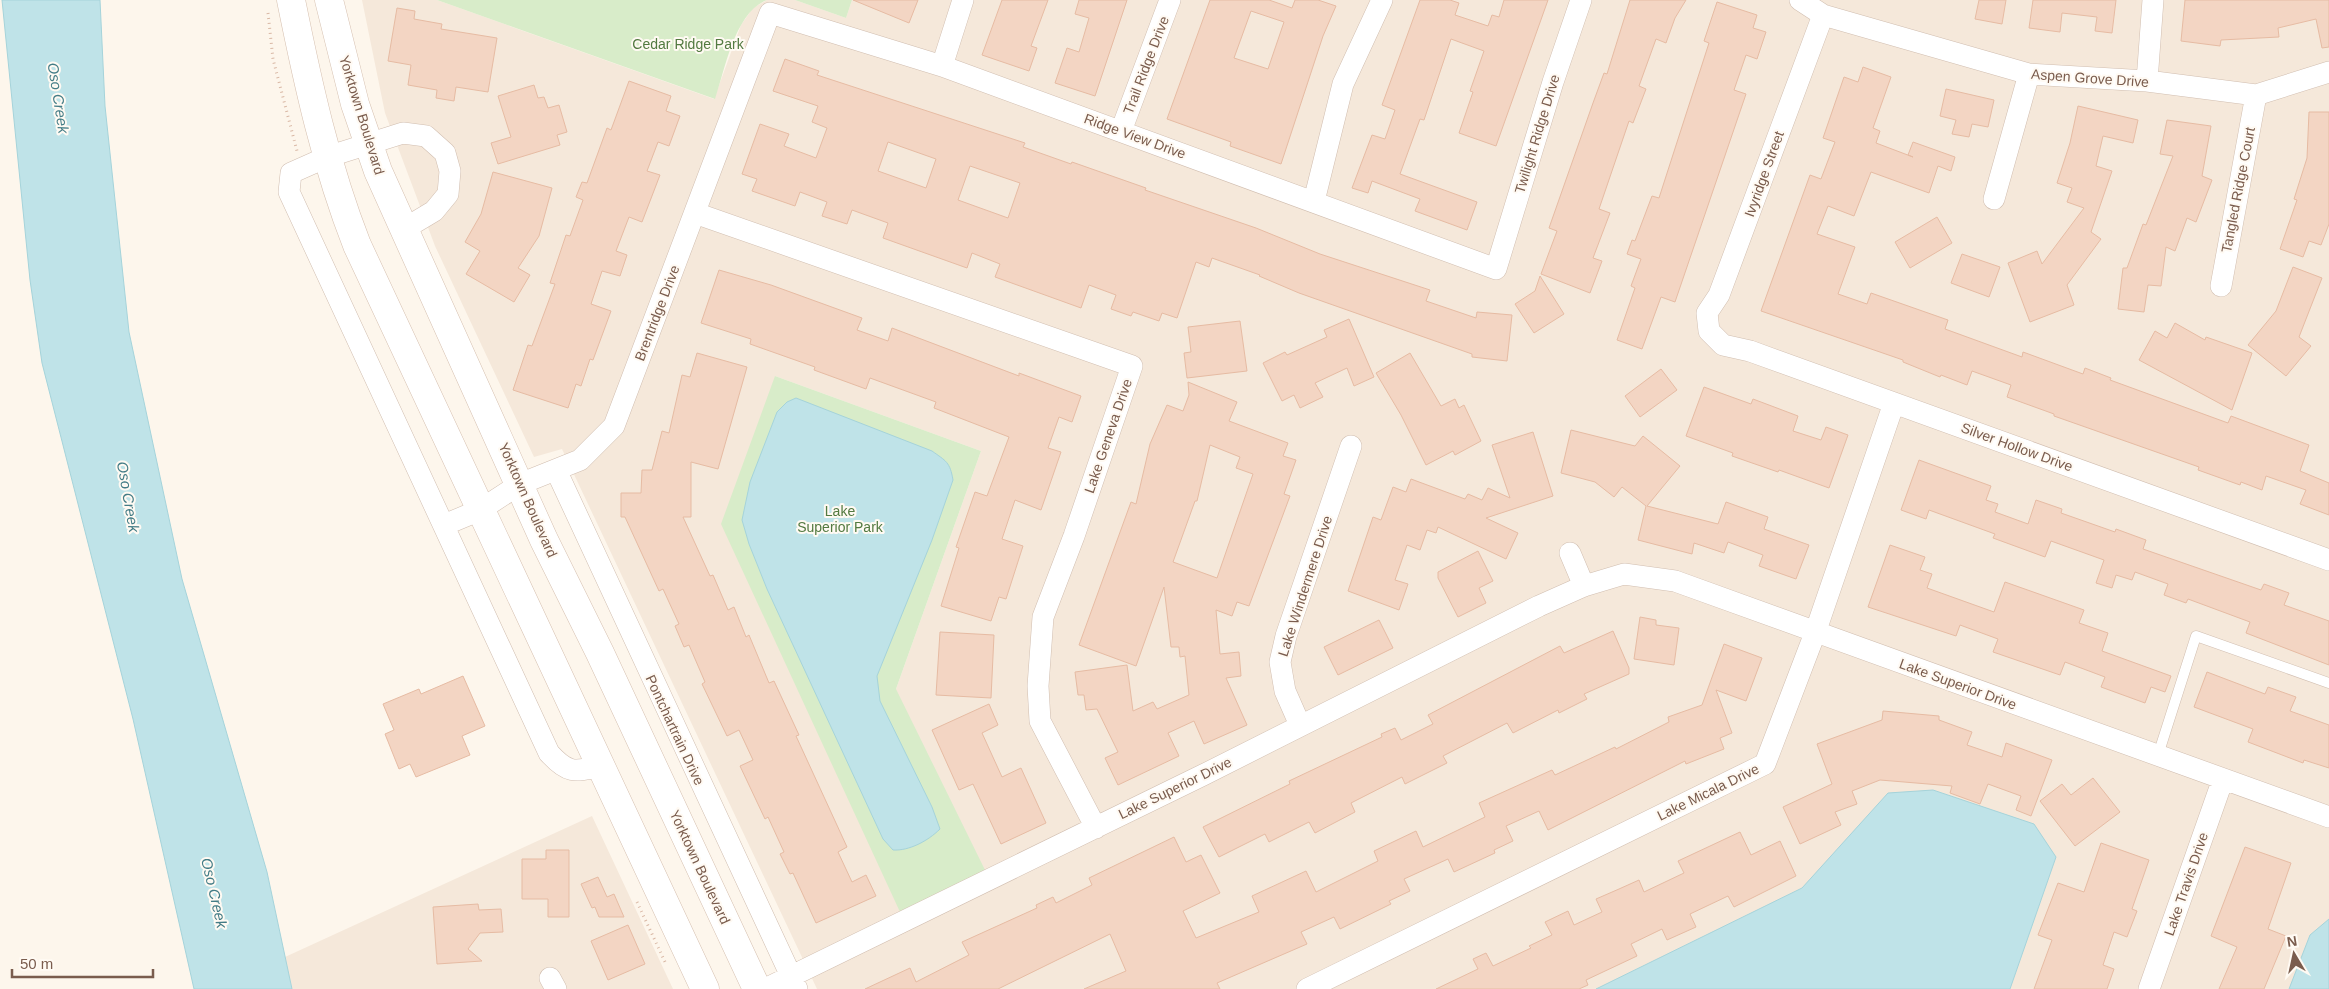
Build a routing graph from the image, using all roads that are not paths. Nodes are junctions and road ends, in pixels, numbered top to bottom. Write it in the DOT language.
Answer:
graph roads {
  1 [pos="291,0"];
  2 [pos="329,0"];
  3 [pos="963,0"];
  4 [pos="1170,0"];
  5 [pos="1382,0"];
  6 [pos="1581,0"];
  7 [pos="1800,0"];
  8 [pos="2153,0"];
  9 [pos="770,13"];
  10 [pos="1822,15"];
  11 [pos="942,66"];
  12 [pos="2329,72"];
  13 [pos="2029,74"];
  14 [pos="2147,81"];
  15 [pos="2256,95"];
  16 [pos="1121,131"];
  17 [pos="369,144"];
  18 [pos="327,157"];
  19 [pos="1994,199"];
  20 [pos="1314,201"];
  21 [pos="695,213"];
  22 [pos="404,228"];
  23 [pos="1496,269"];
  24 [pos="2220,286"];
  25 [pos="1708,331"];
  26 [pos="1894,403"];
  27 [pos="1351,446"];
  28 [pos="556,470"];
  29 [pos="520,484"];
  30 [pos="480,510"];
  31 [pos="444,525"];
  32 [pos="1570,553"];
  33 [pos="2329,560"];
  34 [pos="1584,586"];
  35 [pos="1815,633"];
  36 [pos="2329,683"];
  37 [pos="1300,725"];
  38 [pos="2158,756"];
  39 [pos="601,766"];
  40 [pos="2223,779"];
  41 [pos="2329,817"];
  42 [pos="1096,828"];
  43 [pos="794,983"];
  44 [pos="705,989"];
  45 [pos="757,989"];
  46 [pos="765,989"];
  47 [pos="1307,989"];
  48 [pos="2149,989"];
  1 -- 18 [label="main road"];
  2 -- 17 [label="main road, Yorktown Boulevard"];
  3 -- 11 [label="street"];
  4 -- 16 [label="street, Trail Ridge Drive"];
  5 -- 20 [label="street"];
  6 -- 23 [label="street, Twilight Ridge Drive"];
  7 -- 10 [label="street, Aspen Grove Drive"];
  8 -- 14 [label="street"];
  9 -- 11 [label="street, Ridge View Drive"];
  9 -- 21 [label="street, Brentridge Drive"];
  10 -- 13 [label="street, Aspen Grove Drive"];
  10 -- 25 [label="street, Ivyridge Street"];
  11 -- 16 [label="street, Ridge View Drive"];
  12 -- 15 [label="street, Aspen Grove Drive"];
  13 -- 14 [label="street, Aspen Grove Drive"];
  13 -- 19 [label="street"];
  14 -- 15 [label="street, Aspen Grove Drive"];
  15 -- 24 [label="street, Tangled Ridge Court"];
  16 -- 20 [label="street, Ridge View Drive"];
  17 -- 18 [label="street"];
  17 -- 22 [label="main road, Yorktown Boulevard"];
  17 -- 22 [label="street"];
  18 -- 30 [label="main road"];
  18 -- 31 [label="street"];
  20 -- 23 [label="street, Ridge View Drive"];
  21 -- 28 [label="street, Brentridge Drive"];
  21 -- 42 [label="street, Lake Geneva Drive"];
  22 -- 29 [label="main road, Yorktown Boulevard"];
  25 -- 26 [label="street, Silver Hollow Drive"];
  26 -- 33 [label="street, Silver Hollow Drive"];
  26 -- 35 [label="street, Lake Micala Drive"];
  27 -- 37 [label="street, Lake Windermere Drive"];
  28 -- 29 [label="street, Brentridge Drive"];
  28 -- 43 [label="street, Pontchartrain Drive"];
  29 -- 30 [label="street, Brentridge Drive"];
  29 -- 45 [label="main road, Yorktown Boulevard"];
  30 -- 31 [label="street, Brentridge Drive"];
  30 -- 39 [label="main road"];
  31 -- 39 [label="street"];
  32 -- 34 [label="street"];
  34 -- 35 [label="street, Lake Superior Drive"];
  34 -- 37 [label="street, Lake Superior Drive"];
  35 -- 38 [label="street, Lake Superior Drive"];
  35 -- 47 [label="street, Lake Micala Drive"];
  36 -- 38 [label="lane"];
  37 -- 42 [label="street, Lake Superior Drive"];
  38 -- 40 [label="street, Lake Superior Drive"];
  39 -- 44 [label="main road"];
  40 -- 41 [label="street, Lake Superior Drive"];
  40 -- 48 [label="street, Lake Travis Drive"];
  42 -- 43 [label="street, Lake Superior Drive"];
  43 -- 46 [label="street, Lake Superior Drive"];
}
